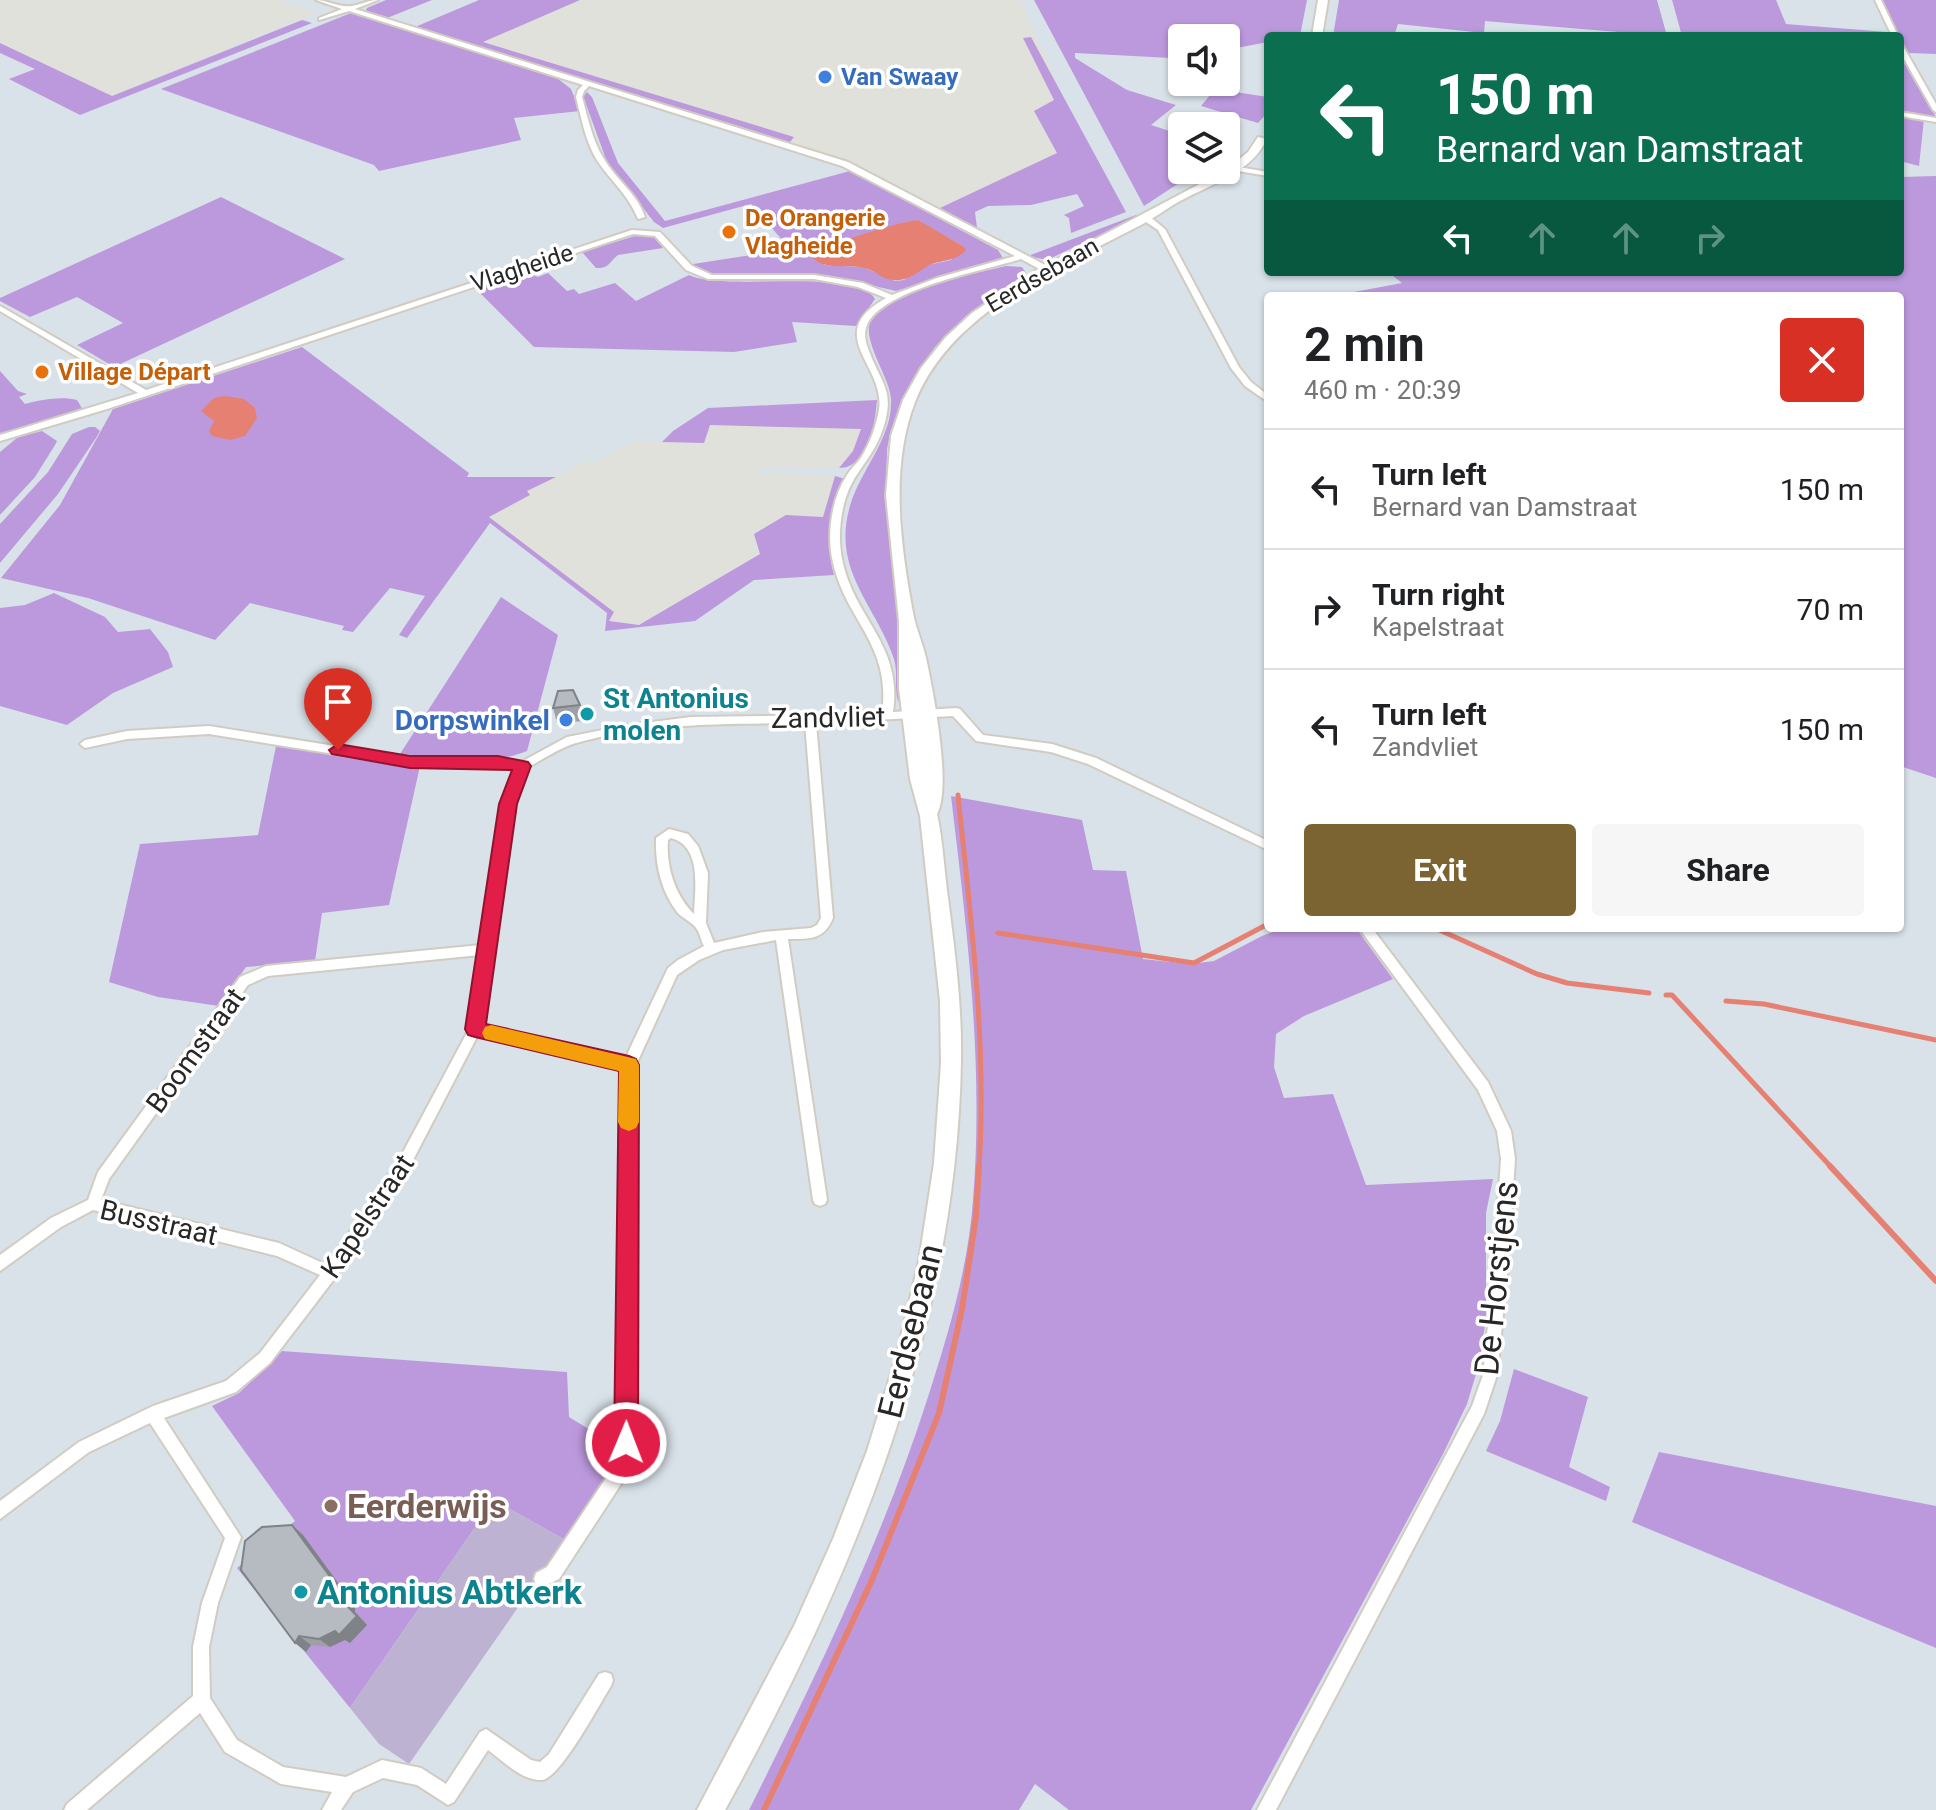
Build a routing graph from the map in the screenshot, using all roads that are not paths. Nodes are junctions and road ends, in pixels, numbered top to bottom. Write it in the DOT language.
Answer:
graph roads {
  1 [pos="319,0"];
  2 [pos="375,0"];
  3 [pos="1323,0"];
  4 [pos="1878,0"];
  5 [pos="350,10"];
  6 [pos="321,19"];
  7 [pos="1318,32"];
  8 [pos="1893,32"];
  9 [pos="1904,53"];
  10 [pos="588,84"];
  11 [pos="1936,110"];
  12 [pos="1904,115"];
  13 [pos="1936,120"];
  14 [pos="1264,137"];
  15 [pos="1240,159"];
  16 [pos="1240,170"];
  17 [pos="1264,173"];
  18 [pos="1202,184"];
  19 [pos="641,217"];
  20 [pos="1146,218"];
  21 [pos="1020,257"];
  22 [pos="1046,269"];
  23 [pos="893,298"];
  24 [pos="0,308"];
  25 [pos="145,393"];
  26 [pos="1264,396"];
  27 [pos="0,438"];
  28 [pos="919,714"];
  29 [pos="887,716"];
  30 [pos="810,719"];
  31 [pos="85,744"];
  32 [pos="522,766"];
  33 [pos="1264,844"];
  34 [pos="700,923"];
  35 [pos="1368,932"];
  36 [pos="781,934"];
  37 [pos="486,949"];
  38 [pos="711,949"];
  39 [pos="475,1029"];
  40 [pos="629,1065"];
  41 [pos="820,1200"];
  42 [pos="93,1204"];
  43 [pos="0,1264"];
  44 [pos="330,1273"];
  45 [pos="153,1414"];
  46 [pos="0,1511"];
  47 [pos="542,1579"];
  48 [pos="605,1680"];
  49 [pos="202,1700"];
  50 [pos="347,1786"];
  51 [pos="73,1810"];
  52 [pos="331,1810"];
  53 [pos="710,1810"];
  54 [pos="1266,1810"];
  1 -- 5 [label="street"];
  2 -- 5 [label="street"];
  3 -- 7 [label="main road"];
  4 -- 8 [label="street"];
  5 -- 6 [label="street"];
  5 -- 10 [label="street"];
  9 -- 11 [label="street"];
  10 -- 19 [label="street"];
  10 -- 21 [label="street"];
  12 -- 13 [label="street"];
  14 -- 15 [label="main road, Eerdsebaan"];
  16 -- 17 [label="street"];
  18 -- 20 [label="main road, Eerdsebaan"];
  20 -- 22 [label="main road, Eerdsebaan"];
  20 -- 26 [label="street"];
  21 -- 22 [label="street"];
  21 -- 23 [label="street"];
  22 -- 28 [label="main road, Eerdsebaan"];
  23 -- 25 [label="street, Vlagheide"];
  23 -- 29 [label="street"];
  24 -- 25 [label="street"];
  25 -- 27 [label="street, Vlagheide"];
  28 -- 29 [label="street, Zandvliet"];
  28 -- 33 [label="street"];
  28 -- 53 [label="main road, Eerdsebaan"];
  29 -- 30 [label="street, Zandvliet"];
  30 -- 32 [label="street, Zandvliet"];
  30 -- 36 [label="street"];
  31 -- 32 [label="street"];
  32 -- 37 [label="street, Kapelstraat"];
  34 -- 34 [label="street"];
  34 -- 38 [label="street"];
  35 -- 54 [label="street, De Horstjens"];
  36 -- 38 [label="street"];
  36 -- 41 [label="street"];
  37 -- 39 [label="street, Kapelstraat"];
  37 -- 42 [label="street, Boomstraat"];
  38 -- 40 [label="street"];
  39 -- 40 [label="street"];
  39 -- 44 [label="street, Kapelstraat"];
  40 -- 47 [label="street"];
  42 -- 43 [label="street, Busstraat"];
  42 -- 44 [label="street, Busstraat"];
  44 -- 45 [label="street, Kapelstraat"];
  45 -- 46 [label="street, Kapelstraat"];
  45 -- 49 [label="street"];
  48 -- 50 [label="street"];
  49 -- 50 [label="street"];
  49 -- 51 [label="street"];
  50 -- 52 [label="street"];
}
